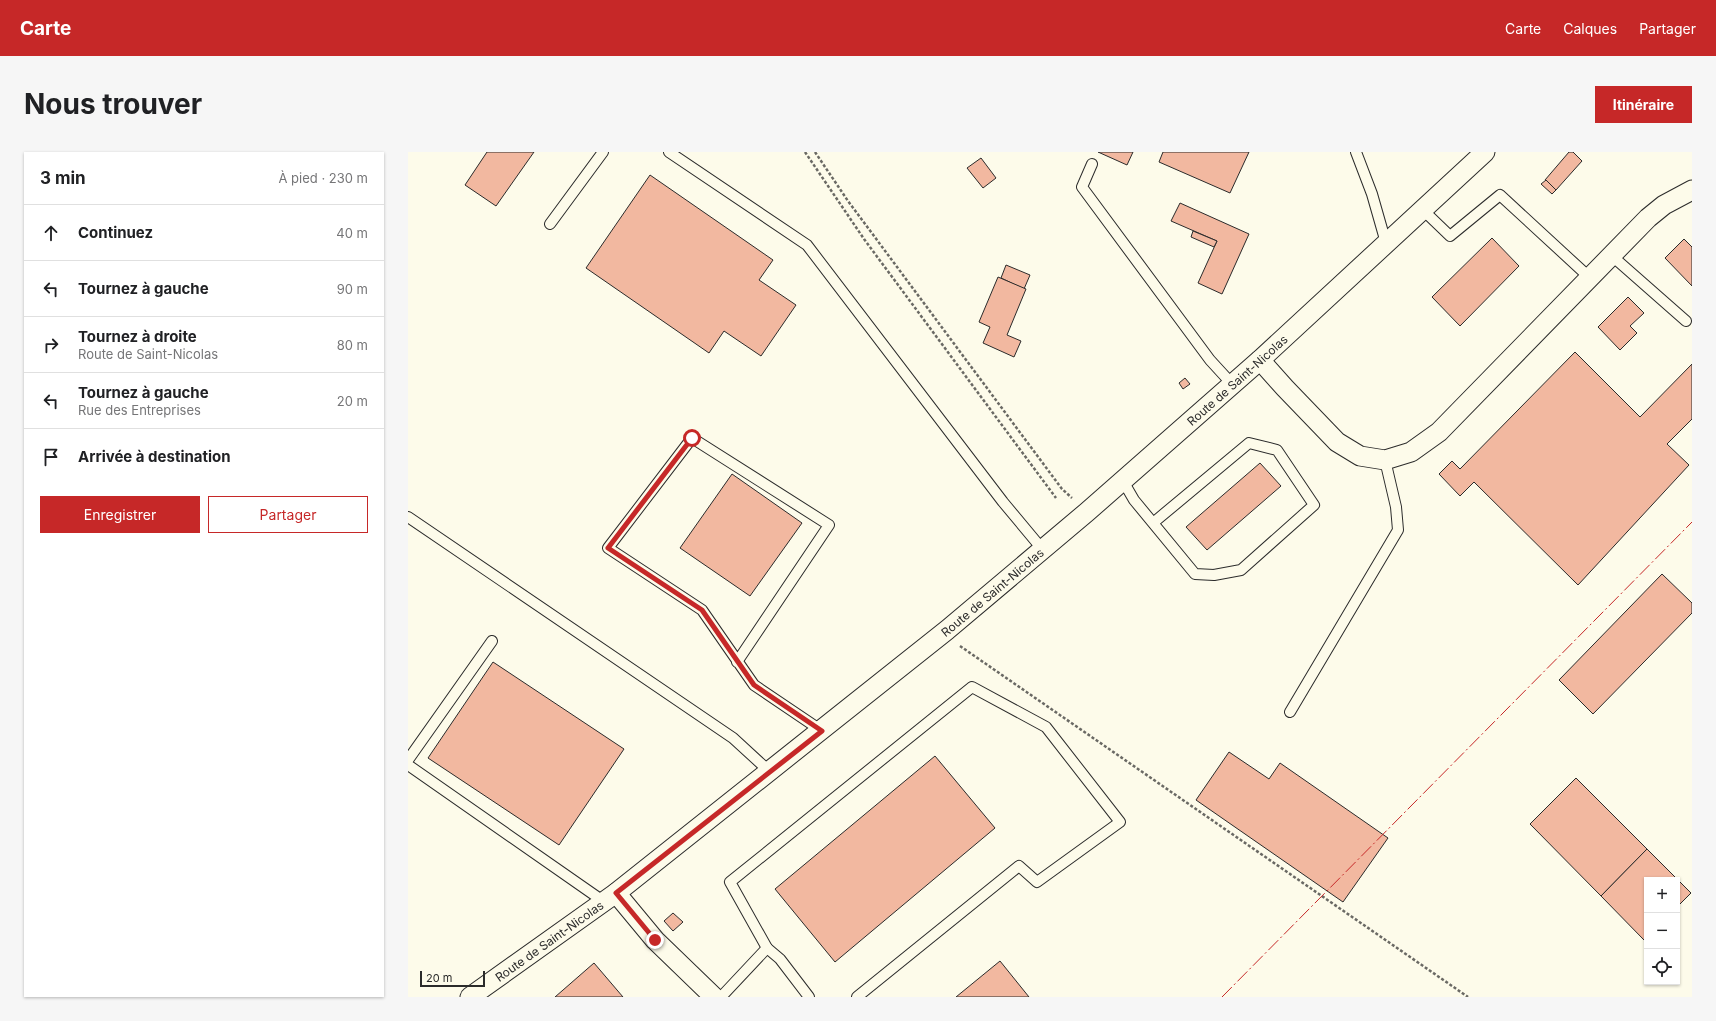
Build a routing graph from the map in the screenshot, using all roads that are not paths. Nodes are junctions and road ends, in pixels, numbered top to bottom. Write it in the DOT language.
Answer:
graph roads {
  1 [pos="603,152"];
  2 [pos="669,152"];
  3 [pos="1356,152"];
  4 [pos="1485,152"];
  5 [pos="1092,164"];
  6 [pos="1692,190"];
  7 [pos="1422,210"];
  8 [pos="550,224"];
  9 [pos="1386,243"];
  10 [pos="1611,255"];
  11 [pos="1589,277"];
  12 [pos="1686,321"];
  13 [pos="1260,360"];
  14 [pos="1232,384"];
  15 [pos="1385,460"];
  16 [pos="1122,481"];
  17 [pos="408,517"];
  18 [pos="1153,522"];
  19 [pos="1043,550"];
  20 [pos="492,641"];
  21 [pos="737,662"];
  22 [pos="1290,712"];
  23 [pos="822,731"];
  24 [pos="408,760"];
  25 [pos="408,765"];
  26 [pos="770,772"];
  27 [pos="610,897"];
  28 [pos="767,948"];
  29 [pos="470,997"];
  30 [pos="714,997"];
  31 [pos="721,997"];
  32 [pos="809,997"];
  33 [pos="857,997"];
  1 -- 8 [label="lane"];
  2 -- 19 [label="lane"];
  3 -- 9 [label="lane"];
  4 -- 7 [label="street, Route de Saint-Nicolas"];
  5 -- 14 [label="lane"];
  6 -- 10 [label="street"];
  7 -- 9 [label="street, Route de Saint-Nicolas"];
  7 -- 11 [label="lane"];
  9 -- 13 [label="street, Route de Saint-Nicolas"];
  10 -- 11 [label="street"];
  10 -- 12 [label="lane"];
  11 -- 15 [label="street"];
  13 -- 14 [label="street, Route de Saint-Nicolas"];
  13 -- 15 [label="street"];
  14 -- 16 [label="street, Route de Saint-Nicolas"];
  15 -- 22 [label="lane"];
  16 -- 18 [label="lane"];
  16 -- 19 [label="street, Route de Saint-Nicolas"];
  17 -- 26 [label="lane"];
  18 -- 18 [label="lane"];
  19 -- 23 [label="street, Route de Saint-Nicolas"];
  20 -- 24 [label="lane"];
  21 -- 21 [label="lane"];
  21 -- 23 [label="lane"];
  23 -- 26 [label="street, Route de Saint-Nicolas"];
  25 -- 27 [label="lane"];
  26 -- 27 [label="street, Route de Saint-Nicolas"];
  27 -- 29 [label="street, Route de Saint-Nicolas"];
  27 -- 30 [label="street"];
  28 -- 31 [label="lane"];
  28 -- 32 [label="lane"];
  28 -- 33 [label="lane"];
}
